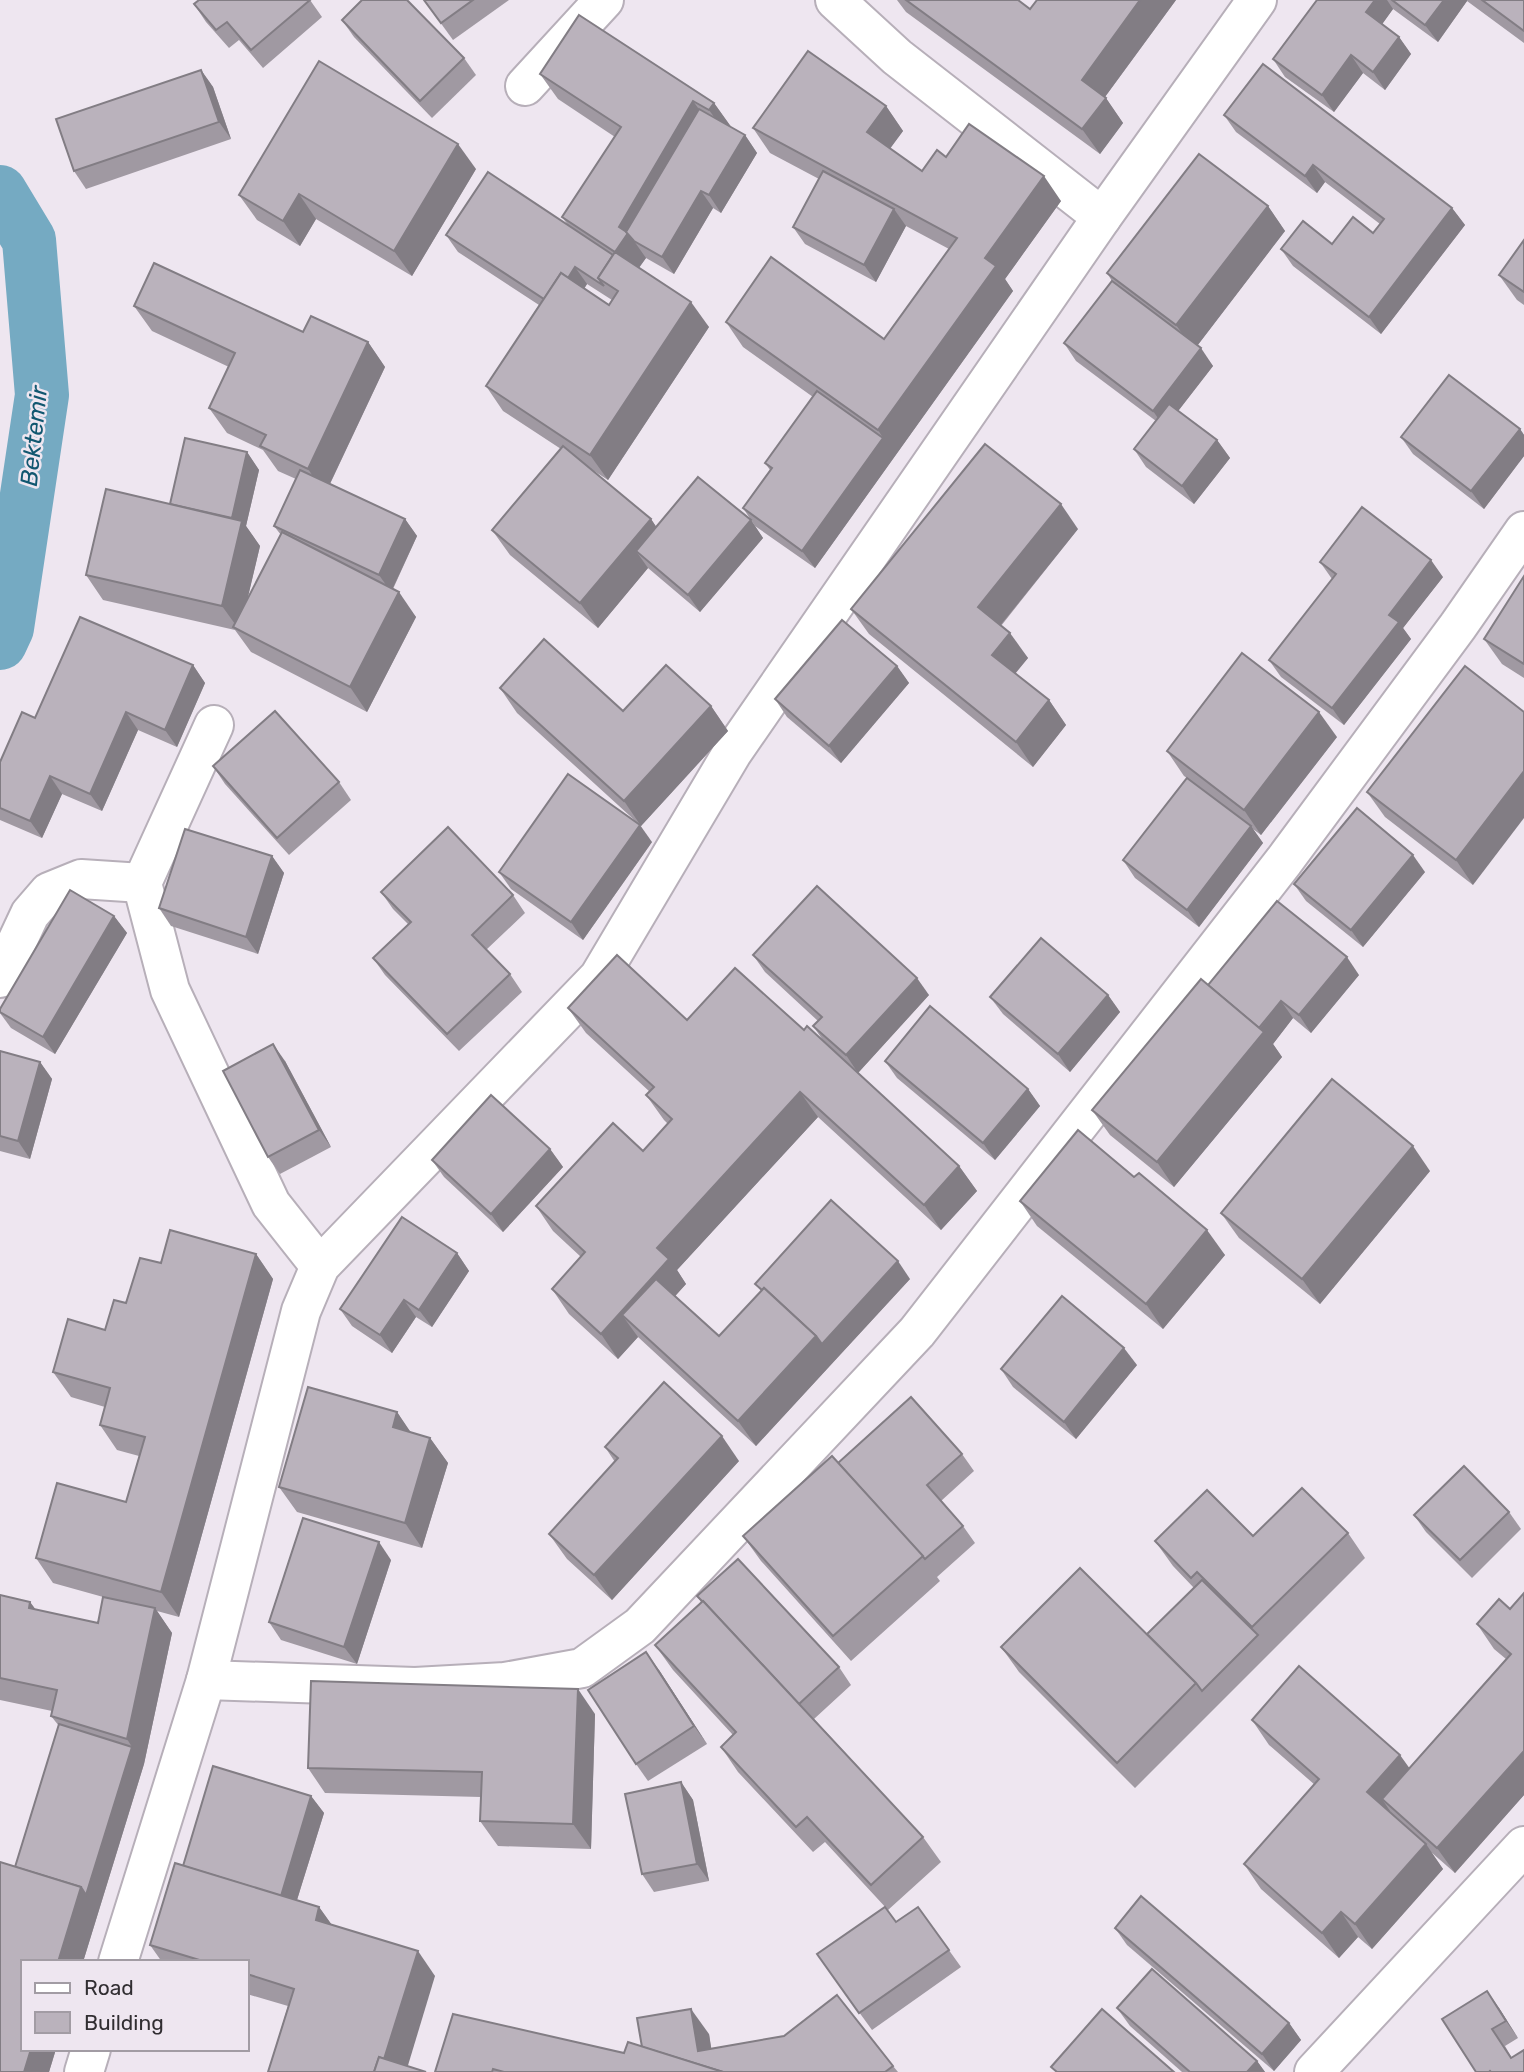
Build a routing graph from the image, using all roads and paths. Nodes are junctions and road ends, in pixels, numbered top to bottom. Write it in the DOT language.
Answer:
graph roads {
  1 [pos="604,0"];
  2 [pos="835,0"];
  3 [pos="1257,0"];
  4 [pos="525,86"];
  5 [pos="1102,217"];
  6 [pos="1524,531"];
  7 [pos="214,725"];
  8 [pos="142,883"];
  9 [pos="0,978"];
  10 [pos="320,1266"];
  11 [pos="206,1680"];
  12 [pos="1524,1846"];
  13 [pos="119,1960"];
  14 [pos="90,2051"];
  15 [pos="83,2072"];
  16 [pos="1314,2072"];
  1 -- 4 [label="street"];
  2 -- 5 [label="street"];
  3 -- 5 [label="street"];
  5 -- 10 [label="street"];
  6 -- 11 [label="street"];
  7 -- 8 [label="street"];
  8 -- 9 [label="street"];
  8 -- 10 [label="street"];
  10 -- 11 [label="street"];
  11 -- 13 [label="street"];
  12 -- 16 [label="street"];
  14 -- 15 [label="street"];
}
